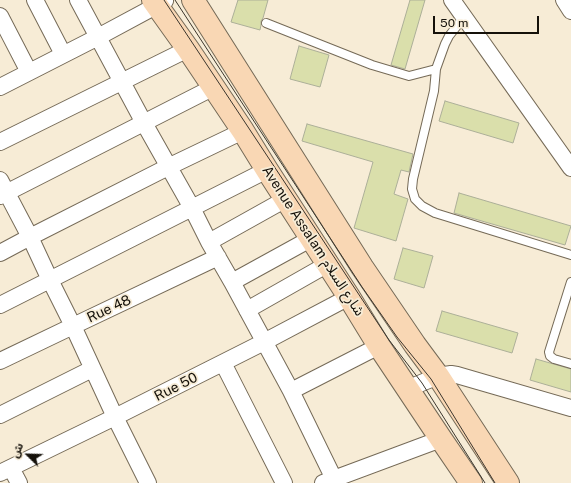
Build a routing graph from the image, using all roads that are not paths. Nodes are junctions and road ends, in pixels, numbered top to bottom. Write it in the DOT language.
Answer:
graph roads {
  1 [pos="35,0"];
  2 [pos="78,0"];
  3 [pos="193,0"];
  4 [pos="452,0"];
  5 [pos="564,0"];
  6 [pos="159,2"];
  7 [pos="571,11"];
  8 [pos="0,16"];
  9 [pos="464,17"];
  10 [pos="266,23"];
  11 [pos="98,37"];
  12 [pos="188,49"];
  13 [pos="63,54"];
  14 [pos="436,70"];
  15 [pos="29,72"];
  16 [pos="123,82"];
  17 [pos="0,87"];
  18 [pos="214,88"];
  19 [pos="144,123"];
  20 [pos="243,131"];
  21 [pos="0,142"];
  22 [pos="168,167"];
  23 [pos="571,168"];
  24 [pos="267,170"];
  25 [pos="2,189"];
  26 [pos="286,199"];
  27 [pos="192,208"];
  28 [pos="30,237"];
  29 [pos="312,238"];
  30 [pos="209,242"];
  31 [pos="0,253"];
  32 [pos="571,255"];
  33 [pos="218,257"];
  34 [pos="328,264"];
  35 [pos="50,280"];
  36 [pos="232,282"];
  37 [pos="571,282"];
  38 [pos="350,297"];
  39 [pos="0,305"];
  40 [pos="247,310"];
  41 [pos="73,326"];
  42 [pos="264,342"];
  43 [pos="379,346"];
  44 [pos="0,361"];
  45 [pos="223,363"];
  46 [pos="571,364"];
  47 [pos="92,369"];
  48 [pos="438,376"];
  49 [pos="408,389"];
  50 [pos="291,392"];
  51 [pos="571,408"];
  52 [pos="0,415"];
  53 [pos="115,417"];
  54 [pos="441,439"];
  55 [pos="5,470"];
  56 [pos="328,481"];
  57 [pos="19,483"];
  58 [pos="148,483"];
  59 [pos="284,483"];
  60 [pos="471,483"];
  61 [pos="508,483"];
  1 -- 13 [label="street"];
  2 -- 11 [label="street"];
  3 -- 48 [label="main road, Avenue Assalam شارع السلام"];
  4 -- 9 [label="street"];
  5 -- 7 [label="street"];
  6 -- 11 [label="street"];
  6 -- 12 [label="main road, Avenue Assalam شارع السلام"];
  8 -- 15 [label="street"];
  9 -- 14 [label="lane"];
  9 -- 23 [label="street"];
  10 -- 14 [label="lane"];
  11 -- 13 [label="street"];
  11 -- 16 [label="street"];
  12 -- 16 [label="street"];
  12 -- 18 [label="main road, Avenue Assalam شارع السلام"];
  13 -- 15 [label="street"];
  14 -- 32 [label="lane"];
  15 -- 17 [label="street"];
  16 -- 19 [label="street"];
  16 -- 21 [label="street"];
  18 -- 19 [label="street"];
  18 -- 20 [label="main road, Avenue Assalam شارع السلام"];
  19 -- 22 [label="street"];
  19 -- 25 [label="street"];
  20 -- 22 [label="street"];
  20 -- 24 [label="main road, Avenue Assalam شارع السلام"];
  22 -- 27 [label="street"];
  22 -- 28 [label="street"];
  24 -- 26 [label="main road, Avenue Assalam شارع السلام"];
  24 -- 27 [label="street"];
  25 -- 28 [label="street"];
  26 -- 29 [label="main road, Avenue Assalam شارع السلام"];
  26 -- 30 [label="street"];
  27 -- 30 [label="street"];
  27 -- 35 [label="street"];
  28 -- 31 [label="street"];
  28 -- 35 [label="street"];
  29 -- 34 [label="main road, Avenue Assalam شارع السلام"];
  29 -- 36 [label="street"];
  30 -- 33 [label="street"];
  33 -- 36 [label="street"];
  33 -- 41 [label="street, Rue 48"];
  34 -- 38 [label="main road, Avenue Assalam شارع السلام"];
  34 -- 40 [label="street"];
  35 -- 39 [label="street"];
  35 -- 41 [label="street"];
  36 -- 40 [label="street"];
  37 -- 46 [label="lane"];
  38 -- 42 [label="street, Rue 50"];
  38 -- 43 [label="main road, Avenue Assalam شارع السلام"];
  40 -- 42 [label="street"];
  41 -- 44 [label="street, Rue 48"];
  41 -- 47 [label="street"];
  42 -- 45 [label="street, Rue 50"];
  42 -- 50 [label="street"];
  43 -- 49 [label="main road, Avenue Assalam شارع السلام"];
  43 -- 50 [label="street"];
  45 -- 53 [label="street, Rue 50"];
  45 -- 59 [label="street"];
  47 -- 52 [label="street"];
  47 -- 53 [label="street"];
  48 -- 49 [label="street"];
  48 -- 51 [label="street"];
  48 -- 61 [label="main road, Avenue Assalam شارع السلام"];
  49 -- 54 [label="main road, Avenue Assalam شارع السلام"];
  50 -- 56 [label="street"];
  53 -- 55 [label="street, Rue 50"];
  53 -- 58 [label="street"];
  54 -- 56 [label="street"];
  54 -- 60 [label="main road, Avenue Assalam شارع السلام"];
  55 -- 57 [label="street"];
}
